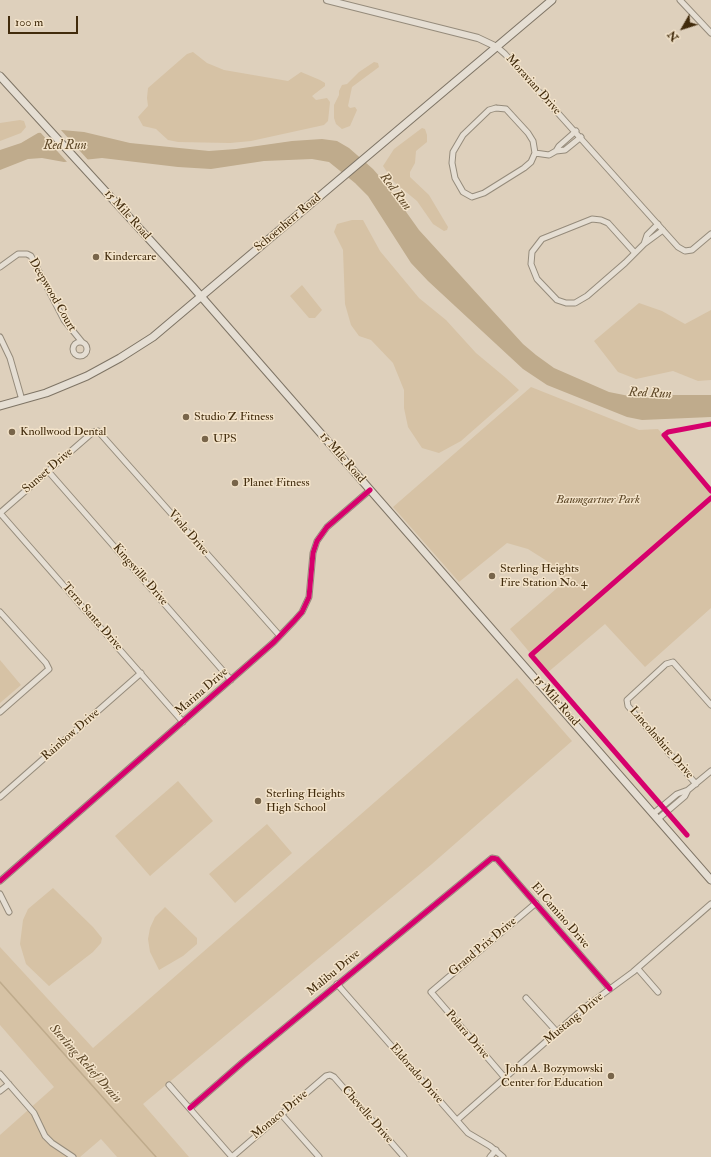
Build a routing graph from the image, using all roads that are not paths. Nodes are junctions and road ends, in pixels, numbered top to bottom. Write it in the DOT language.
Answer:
graph roads {
  1 [pos="327,0"];
  2 [pos="552,0"];
  3 [pos="680,0"];
  4 [pos="711,33"];
  5 [pos="497,47"];
  6 [pos="0,76"];
  7 [pos="576,131"];
  8 [pos="581,137"];
  9 [pos="556,151"];
  10 [pos="535,153"];
  11 [pos="658,224"];
  12 [pos="663,230"];
  13 [pos="711,234"];
  14 [pos="644,244"];
  15 [pos="635,253"];
  16 [pos="0,267"];
  17 [pos="201,296"];
  18 [pos="76,336"];
  19 [pos="0,337"];
  20 [pos="82,342"];
  21 [pos="74,345"];
  22 [pos="22,400"];
  23 [pos="0,406"];
  24 [pos="97,430"];
  25 [pos="48,471"];
  26 [pos="370,490"];
  27 [pos="0,513"];
  28 [pos="0,612"];
  29 [pos="280,636"];
  30 [pos="141,673"];
  31 [pos="231,680"];
  32 [pos="711,704"];
  33 [pos="0,712"];
  34 [pos="183,722"];
  35 [pos="711,772"];
  36 [pos="696,784"];
  37 [pos="688,790"];
  38 [pos="0,796"];
  39 [pos="671,798"];
  40 [pos="675,804"];
  41 [pos="656,816"];
  42 [pos="494,857"];
  43 [pos="711,880"];
  44 [pos="0,881"];
  45 [pos="0,894"];
  46 [pos="536,903"];
  47 [pos="711,904"];
  48 [pos="9,912"];
  49 [pos="638,969"];
  50 [pos="337,984"];
  51 [pos="610,989"];
  52 [pos="431,992"];
  53 [pos="658,992"];
  54 [pos="526,998"];
  55 [pos="557,1032"];
  56 [pos="0,1074"];
  57 [pos="330,1075"];
  58 [pos="505,1078"];
  59 [pos="9,1084"];
  60 [pos="169,1085"];
  61 [pos="0,1091"];
  62 [pos="190,1108"];
  63 [pos="281,1114"];
  64 [pos="457,1120"];
  65 [pos="496,1150"];
  66 [pos="73,1157"];
  67 [pos="232,1157"];
  68 [pos="319,1157"];
  69 [pos="404,1157"];
  70 [pos="490,1157"];
  71 [pos="503,1157"];
  1 -- 5 [label="street, Moravian Drive"];
  2 -- 5 [label="main road, Schoenherr Road"];
  3 -- 4 [label="street"];
  5 -- 7 [label="street, Moravian Drive"];
  5 -- 17 [label="main road, Schoenherr Road"];
  6 -- 17 [label="main road, 15 Mile Road"];
  7 -- 8 [label="street, Moravian Drive"];
  7 -- 9 [label="street"];
  8 -- 9 [label="street"];
  8 -- 11 [label="street, Moravian Drive"];
  9 -- 10 [label="street"];
  10 -- 10 [label="street"];
  11 -- 12 [label="street, Moravian Drive"];
  11 -- 14 [label="street"];
  12 -- 13 [label="street, Moravian Drive"];
  12 -- 14 [label="street"];
  14 -- 15 [label="street"];
  15 -- 15 [label="street"];
  16 -- 18 [label="street, Deepwood Court"];
  17 -- 22 [label="main road, Schoenherr Road"];
  17 -- 26 [label="main road, 15 Mile Road"];
  18 -- 20 [label="street, Deepwood Court"];
  18 -- 21 [label="street, Deepwood Court"];
  19 -- 22 [label="street"];
  20 -- 21 [label="street, Deepwood Court"];
  20 -- 21 [label="street, Deepwood Court"];
  22 -- 23 [label="main road, Schoenherr Road"];
  24 -- 25 [label="street, Sunset Drive"];
  24 -- 29 [label="street, Viola Drive"];
  25 -- 27 [label="street, Sunset Drive"];
  25 -- 31 [label="street, Kingsville Drive"];
  26 -- 29 [label="street, Marina Drive"];
  26 -- 41 [label="main road, 15 Mile Road"];
  27 -- 30 [label="street, Terra Santa Drive"];
  28 -- 33 [label="street"];
  29 -- 31 [label="street, Marina Drive"];
  30 -- 34 [label="street, Terra Santa Drive"];
  30 -- 38 [label="street, Rainbow Drive"];
  31 -- 34 [label="street, Marina Drive"];
  32 -- 36 [label="street, Lincolnshire Drive"];
  34 -- 44 [label="street, Marina Drive"];
  35 -- 36 [label="street"];
  36 -- 37 [label="street"];
  37 -- 39 [label="street"];
  37 -- 40 [label="street"];
  39 -- 40 [label="street"];
  39 -- 41 [label="street"];
  40 -- 41 [label="street"];
  41 -- 43 [label="main road, 15 Mile Road"];
  42 -- 46 [label="street, El Camino Drive"];
  42 -- 50 [label="street, Malibu Drive"];
  45 -- 48 [label="street"];
  46 -- 51 [label="street, El Camino Drive"];
  46 -- 52 [label="street, Grand Prix Drive"];
  47 -- 49 [label="street, Mustang Drive"];
  49 -- 51 [label="street, Mustang Drive"];
  49 -- 53 [label="street"];
  50 -- 62 [label="street, Malibu Drive"];
  50 -- 64 [label="street, Eldorado Drive"];
  51 -- 55 [label="street, Mustang Drive"];
  52 -- 58 [label="street, Polara Drive"];
  54 -- 55 [label="street"];
  55 -- 58 [label="street, Mustang Drive"];
  56 -- 59 [label="street"];
  57 -- 63 [label="street, Monaco Drive"];
  57 -- 69 [label="street, Chevelle Drive"];
  58 -- 64 [label="street, Mustang Drive"];
  59 -- 61 [label="street"];
  59 -- 66 [label="street"];
  60 -- 62 [label="street"];
  62 -- 67 [label="street"];
  63 -- 67 [label="street, Monaco Drive"];
  63 -- 68 [label="street"];
  64 -- 65 [label="street, Eldorado Drive"];
  65 -- 70 [label="street"];
  65 -- 71 [label="street, Eldorado Drive"];
}
